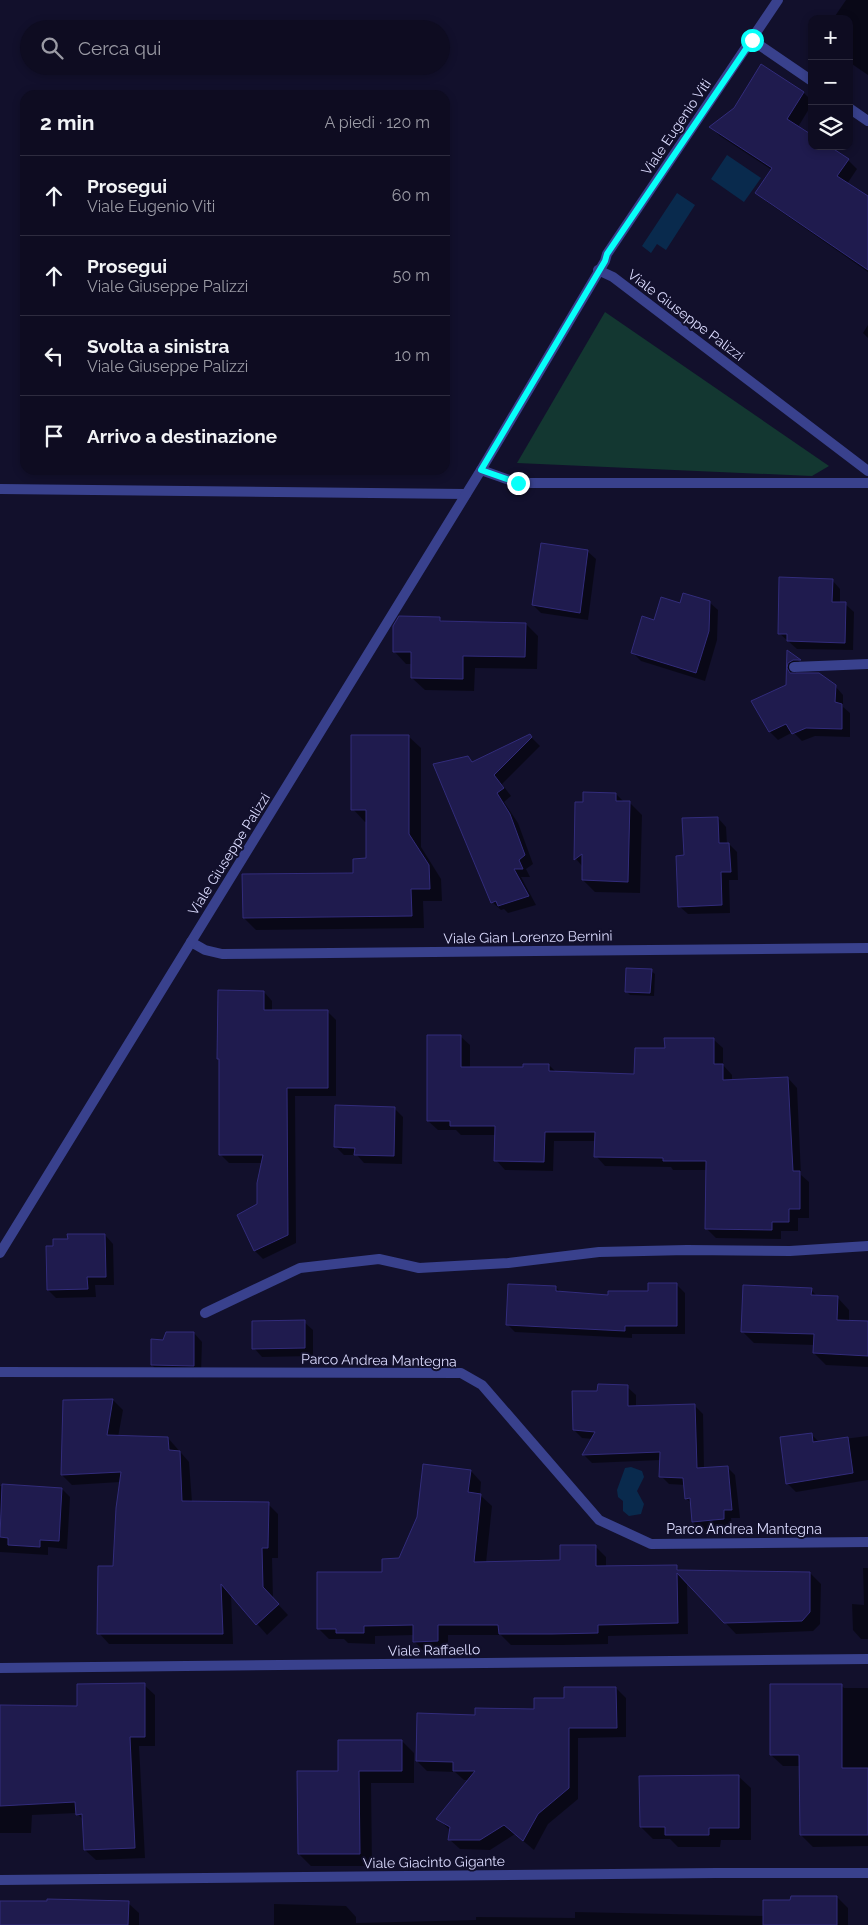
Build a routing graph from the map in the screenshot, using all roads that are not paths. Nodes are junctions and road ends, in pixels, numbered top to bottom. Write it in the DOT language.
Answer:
graph roads {
  1 [pos="778,0"];
  2 [pos="752,40"];
  3 [pos="808,79"];
  4 [pos="853,111"];
  5 [pos="868,121"];
  6 [pos="598,270"];
  7 [pos="481,470"];
  8 [pos="868,471"];
  9 [pos="868,483"];
  10 [pos="0,489"];
  11 [pos="466,494"];
  12 [pos="868,664"];
  13 [pos="794,667"];
  14 [pos="191,942"];
  15 [pos="868,948"];
  16 [pos="868,1246"];
  17 [pos="0,1253"];
  18 [pos="205,1313"];
  19 [pos="0,1372"];
  20 [pos="868,1542"];
  21 [pos="868,1660"];
  22 [pos="0,1668"];
  23 [pos="868,1873"];
  24 [pos="0,1880"];
  1 -- 2 [label="street, Viale Eugenio Viti"];
  2 -- 3 [label="street"];
  2 -- 6 [label="street, Viale Eugenio Viti"];
  4 -- 5 [label="street"];
  6 -- 7 [label="street, Viale Giuseppe Palizzi"];
  6 -- 8 [label="street, Viale Giuseppe Palizzi"];
  7 -- 9 [label="street"];
  7 -- 11 [label="street, Viale Giuseppe Palizzi"];
  10 -- 11 [label="street"];
  11 -- 14 [label="street, Viale Giuseppe Palizzi"];
  12 -- 13 [label="street"];
  14 -- 15 [label="street, Viale Gian Lorenzo Bernini"];
  14 -- 17 [label="street, Viale Giuseppe Palizzi"];
  16 -- 18 [label="street"];
  19 -- 20 [label="street, Parco Andrea Mantegna"];
  21 -- 22 [label="street, Viale Raffaello"];
  23 -- 24 [label="street, Viale Giacinto Gigante"];
}
